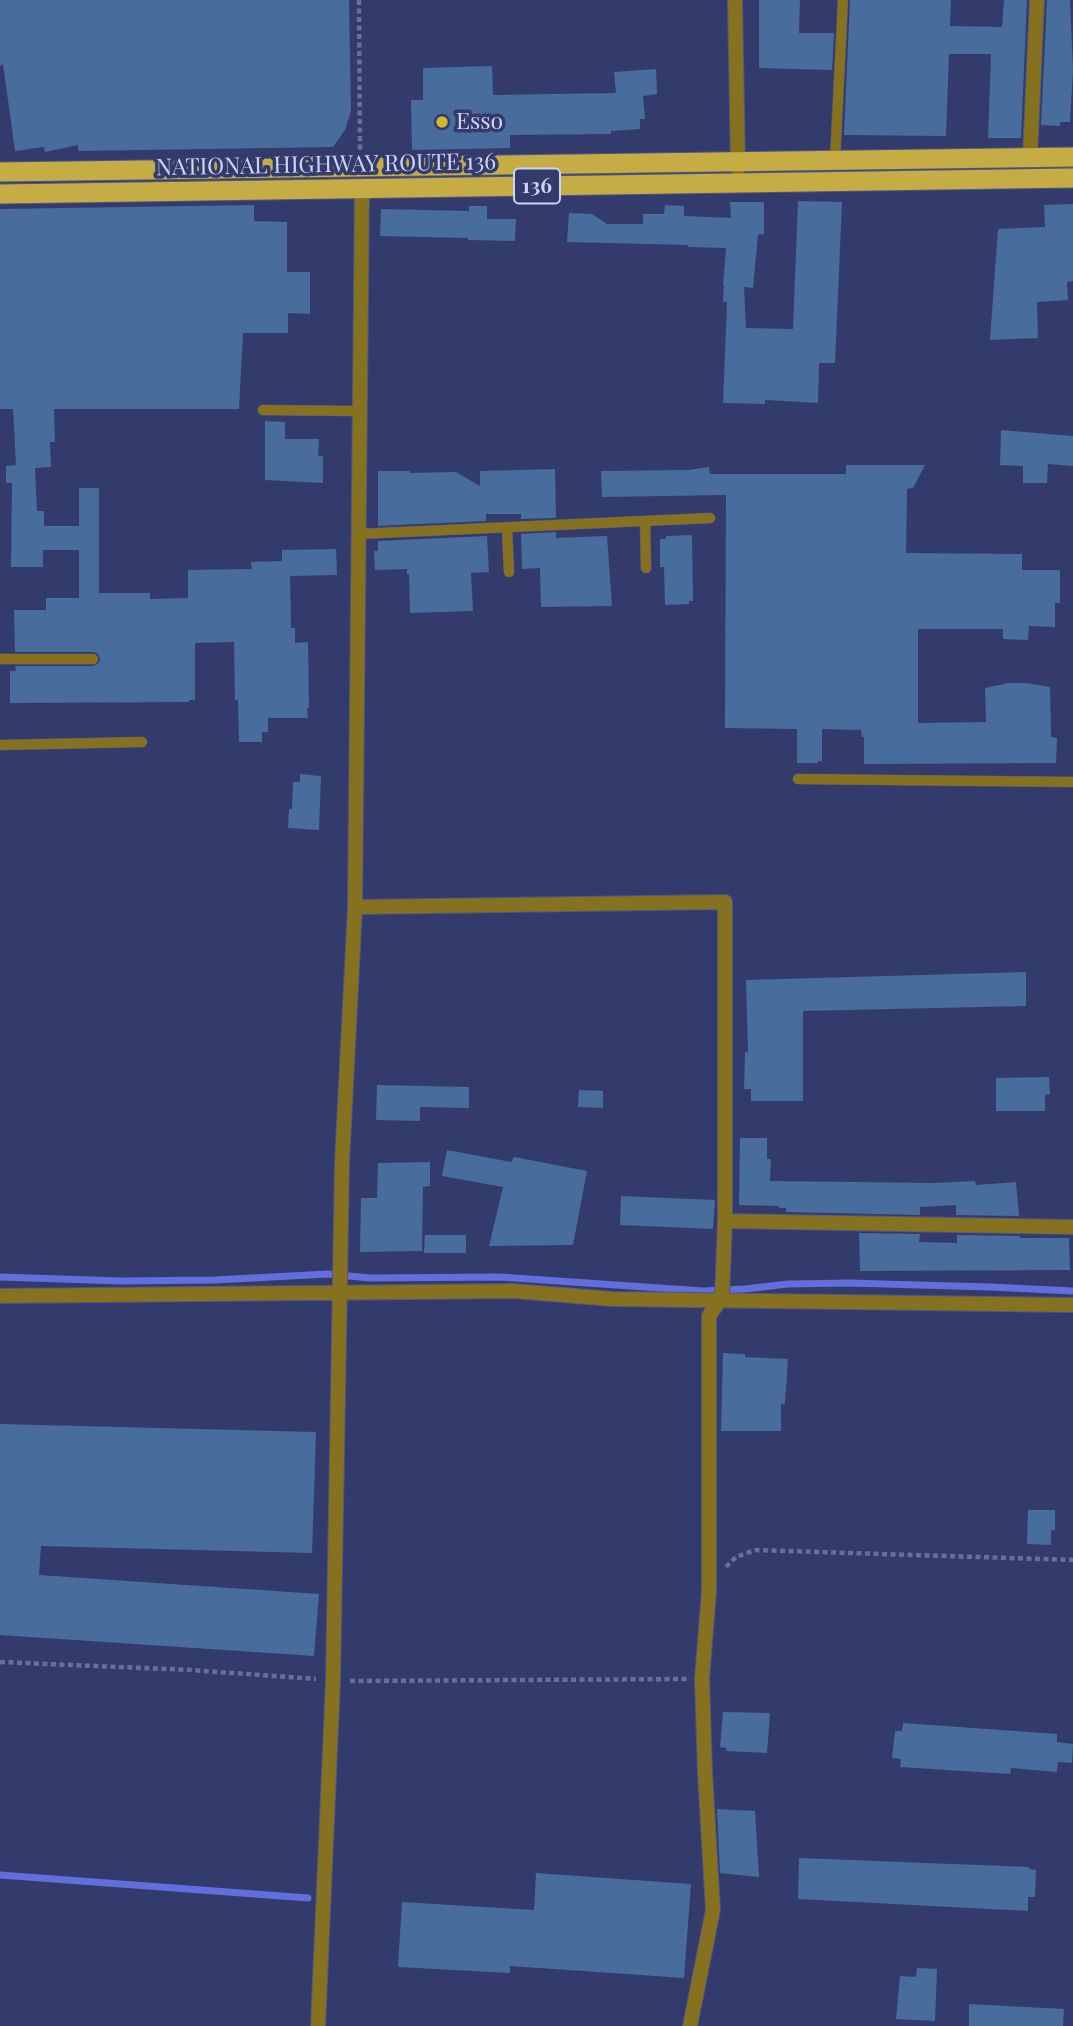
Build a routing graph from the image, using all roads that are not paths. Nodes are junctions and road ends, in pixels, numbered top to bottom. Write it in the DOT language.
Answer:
graph roads {
  1 [pos="735,0"];
  2 [pos="844,0"];
  3 [pos="1037,0"];
  4 [pos="1030,157"];
  5 [pos="1073,157"];
  6 [pos="835,160"];
  7 [pos="738,163"];
  8 [pos="0,172"];
  9 [pos="1073,178"];
  10 [pos="739,184"];
  11 [pos="362,188"];
  12 [pos="0,194"];
  13 [pos="263,410"];
  14 [pos="359,411"];
  15 [pos="710,517"];
  16 [pos="645,520"];
  17 [pos="507,527"];
  18 [pos="358,534"];
  19 [pos="646,568"];
  20 [pos="509,572"];
  21 [pos="0,659"];
  22 [pos="93,659"];
  23 [pos="142,742"];
  24 [pos="0,745"];
  25 [pos="798,779"];
  26 [pos="1073,782"];
  27 [pos="355,908"];
  28 [pos="725,1221"];
  29 [pos="1073,1227"];
  30 [pos="340,1293"];
  31 [pos="0,1296"];
  32 [pos="719,1301"];
  33 [pos="1073,1305"];
  34 [pos="318,2026"];
  35 [pos="690,2026"];
  1 -- 7 [label="street"];
  2 -- 6 [label="lane"];
  3 -- 4 [label="street"];
  4 -- 5 [label="highway, NATIONAL HIGHWAY ROUTE 136 / 136"];
  4 -- 6 [label="highway, NATIONAL HIGHWAY ROUTE 136 / 136"];
  6 -- 7 [label="highway, NATIONAL HIGHWAY ROUTE 136 / 136"];
  7 -- 8 [label="highway, NATIONAL HIGHWAY ROUTE 136 / 136"];
  7 -- 10 [label="street"];
  9 -- 10 [label="highway, NATIONAL HIGHWAY ROUTE 136 / 136"];
  10 -- 11 [label="highway, NATIONAL HIGHWAY ROUTE 136 / 136"];
  11 -- 12 [label="highway, NATIONAL HIGHWAY ROUTE 136 / 136"];
  11 -- 14 [label="street"];
  13 -- 14 [label="lane"];
  14 -- 18 [label="street"];
  15 -- 16 [label="lane"];
  16 -- 17 [label="lane"];
  16 -- 19 [label="lane"];
  17 -- 18 [label="lane"];
  17 -- 20 [label="lane"];
  18 -- 27 [label="street"];
  21 -- 22 [label="lane"];
  23 -- 24 [label="lane"];
  25 -- 26 [label="lane"];
  27 -- 28 [label="street"];
  27 -- 30 [label="street"];
  28 -- 29 [label="street"];
  28 -- 32 [label="street"];
  30 -- 31 [label="street"];
  30 -- 32 [label="street"];
  30 -- 34 [label="street"];
  32 -- 33 [label="street"];
  32 -- 35 [label="street"];
}
